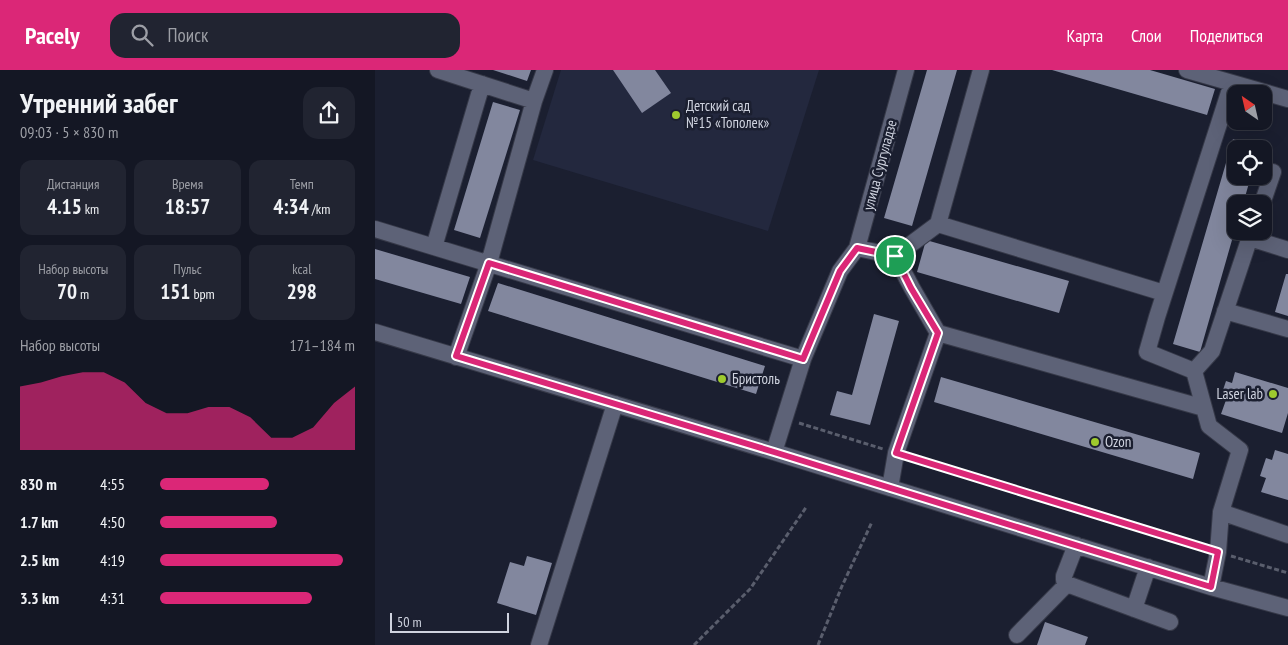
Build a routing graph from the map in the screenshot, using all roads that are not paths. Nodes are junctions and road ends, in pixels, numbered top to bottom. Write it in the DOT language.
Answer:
graph roads {
  1 [pos="439,70"];
  2 [pos="545,70"];
  3 [pos="905,70"];
  4 [pos="981,70"];
  5 [pos="1187,70"];
  6 [pos="1225,77"];
  7 [pos="482,84"];
  8 [pos="1288,99"];
  9 [pos="534,101"];
  10 [pos="1273,172"];
  11 [pos="1265,195"];
  12 [pos="938,224"];
  13 [pos="375,229"];
  14 [pos="1249,240"];
  15 [pos="1263,240"];
  16 [pos="434,247"];
  17 [pos="857,248"];
  18 [pos="1288,250"];
  19 [pos="895,256"];
  20 [pos="489,263"];
  21 [pos="1164,293"];
  22 [pos="1225,311"];
  23 [pos="1288,329"];
  24 [pos="375,332"];
  25 [pos="938,333"];
  26 [pos="456,356"];
  27 [pos="803,359"];
  28 [pos="1194,371"];
  29 [pos="615,404"];
  30 [pos="1204,408"];
  31 [pos="774,452"];
  32 [pos="890,488"];
  33 [pos="1221,512"];
  34 [pos="1288,535"];
  35 [pos="1076,545"];
  36 [pos="1148,567"];
  37 [pos="1067,584"];
  38 [pos="1211,587"];
  39 [pos="1288,608"];
  40 [pos="1134,609"];
  41 [pos="1170,622"];
  42 [pos="1017,635"];
  43 [pos="539,645"];
  1 -- 7 [label="street"];
  2 -- 9 [label="street"];
  3 -- 17 [label="street, улица Сургуладзе"];
  4 -- 12 [label="street"];
  5 -- 6 [label="street"];
  6 -- 8 [label="street"];
  6 -- 21 [label="street"];
  7 -- 9 [label="street"];
  7 -- 16 [label="street"];
  9 -- 20 [label="street"];
  10 -- 11 [label="street"];
  12 -- 19 [label="street"];
  12 -- 21 [label="street"];
  13 -- 16 [label="street"];
  14 -- 22 [label="street"];
  15 -- 18 [label="street"];
  16 -- 20 [label="street"];
  17 -- 19 [label="street"];
  17 -- 27 [label="street, улица Сургуладзе"];
  19 -- 25 [label="street"];
  20 -- 26 [label="street"];
  20 -- 27 [label="street"];
  21 -- 28 [label="street"];
  22 -- 23 [label="street"];
  22 -- 28 [label="street"];
  24 -- 26 [label="street"];
  25 -- 30 [label="street"];
  25 -- 32 [label="street"];
  26 -- 29 [label="street"];
  27 -- 31 [label="street, улица Сургуладзе"];
  28 -- 30 [label="street"];
  29 -- 31 [label="street"];
  29 -- 43 [label="street"];
  30 -- 33 [label="street"];
  31 -- 32 [label="street"];
  32 -- 35 [label="street"];
  33 -- 34 [label="street"];
  33 -- 38 [label="street"];
  35 -- 36 [label="street"];
  35 -- 37 [label="street"];
  36 -- 38 [label="street"];
  36 -- 40 [label="street"];
  37 -- 40 [label="street"];
  37 -- 42 [label="street"];
  38 -- 39 [label="street"];
  40 -- 41 [label="street"];
}
